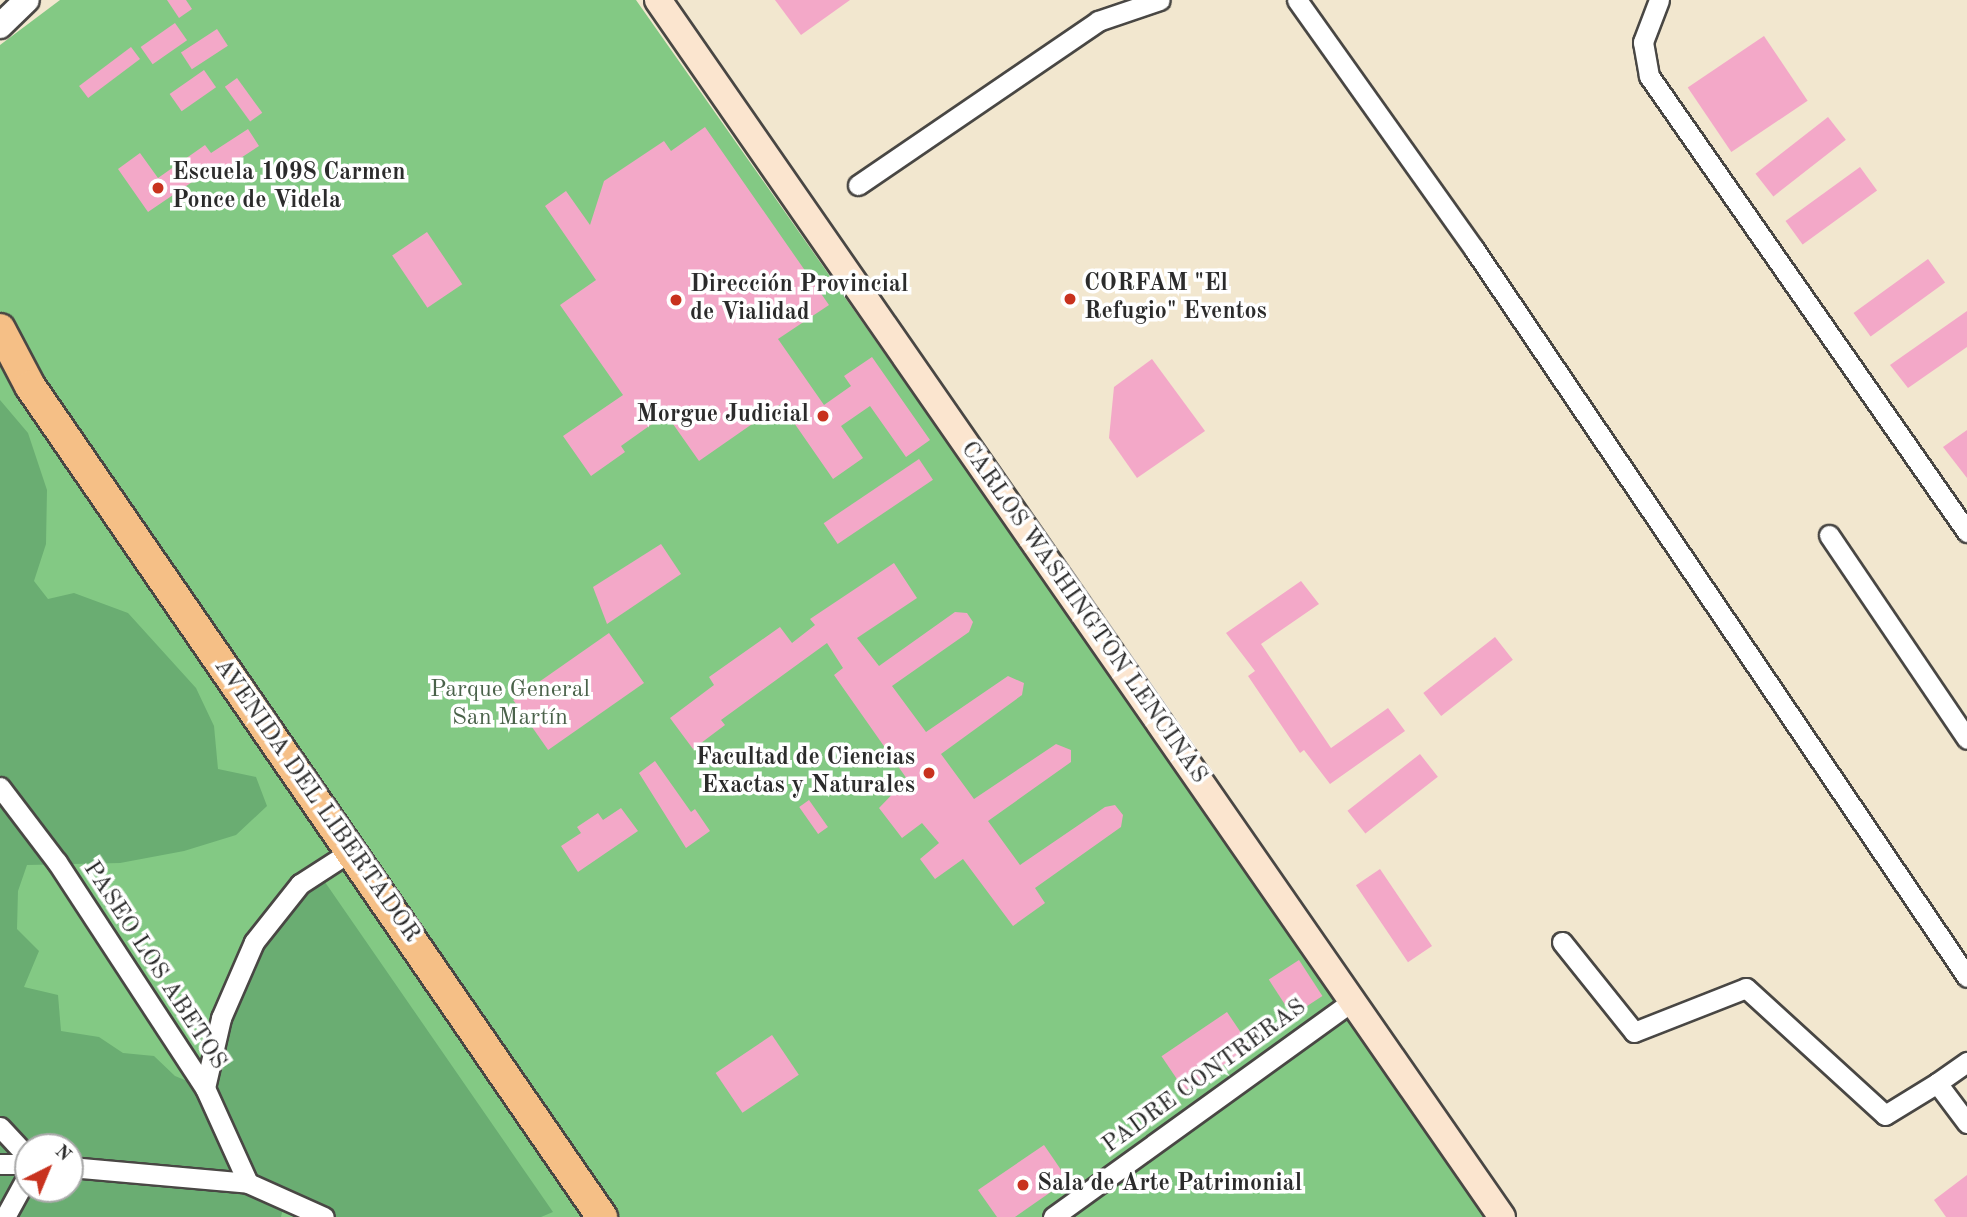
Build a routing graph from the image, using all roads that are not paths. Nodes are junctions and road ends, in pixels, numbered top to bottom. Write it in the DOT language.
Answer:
graph roads {
  1 [pos="27,0"];
  2 [pos="1160,0"];
  3 [pos="1297,0"];
  4 [pos="1659,0"];
  5 [pos="659,3"];
  6 [pos="0,26"];
  7 [pos="858,185"];
  8 [pos="0,329"];
  9 [pos="0,358"];
  10 [pos="30,386"];
  11 [pos="1967,532"];
  12 [pos="1829,535"];
  13 [pos="1967,739"];
  14 [pos="0,787"];
  15 [pos="351,852"];
  16 [pos="1562,943"];
  17 [pos="1967,977"];
  18 [pos="1352,1001"];
  19 [pos="1967,1062"];
  20 [pos="1937,1083"];
  21 [pos="205,1088"];
  22 [pos="1967,1123"];
  23 [pos="0,1127"];
  24 [pos="14,1142"];
  25 [pos="84,1168"];
  26 [pos="248,1183"];
  27 [pos="14,1201"];
  28 [pos="5,1217"];
  29 [pos="324,1217"];
  30 [pos="602,1217"];
  31 [pos="1053,1217"];
  32 [pos="1502,1217"];
  1 -- 6 [label="street"];
  2 -- 7 [label="street"];
  3 -- 17 [label="street"];
  4 -- 11 [label="street"];
  5 -- 18 [label="main road, CARLOS WASHINGTON LENCINAS"];
  8 -- 10 [label="main road, AVENIDA DEL LIBERTADOR"];
  9 -- 10 [label="main road, AVENIDA DEL LIBERTADOR"];
  10 -- 15 [label="main road, AVENIDA DEL LIBERTADOR"];
  12 -- 13 [label="street"];
  14 -- 21 [label="street, PASEO LOS ABETOS"];
  15 -- 21 [label="street"];
  15 -- 30 [label="main road, AVENIDA DEL LIBERTADOR"];
  16 -- 20 [label="street"];
  18 -- 31 [label="street, PADRE CONTRERAS"];
  18 -- 32 [label="main road, CARLOS WASHINGTON LENCINAS"];
  19 -- 20 [label="street"];
  20 -- 22 [label="street"];
  21 -- 26 [label="street, PASEO LOS ABETOS"];
  23 -- 24 [label="street"];
  25 -- 26 [label="street"];
  26 -- 29 [label="street"];
  27 -- 28 [label="street"];
}
